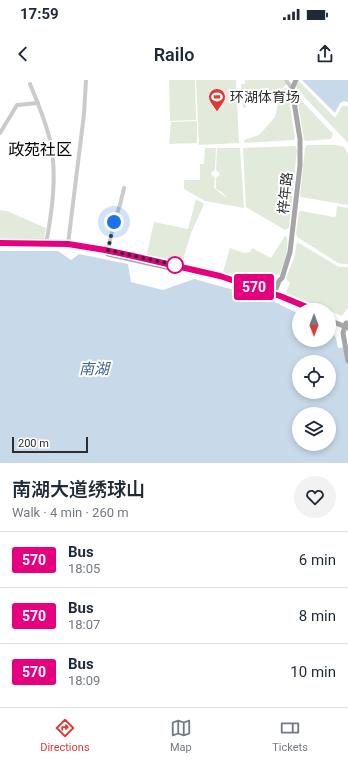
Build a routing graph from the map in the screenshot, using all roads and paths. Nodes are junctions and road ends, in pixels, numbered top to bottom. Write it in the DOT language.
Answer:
graph roads {
  1 [pos="86,80"];
  2 [pos="286,80"];
  3 [pos="296,80"];
  4 [pos="30,84"];
  5 [pos="292,89"];
  6 [pos="38,103"];
  7 [pos="0,133"];
  8 [pos="124,188"];
  9 [pos="0,244"];
  10 [pos="46,244"];
  11 [pos="68,244"];
  12 [pos="108,250"];
  13 [pos="273,295"];
  14 [pos="295,303"];
  15 [pos="292,304"];
  16 [pos="336,320"];
  17 [pos="336,322"];
  18 [pos="347,326"];
  19 [pos="347,346"];
  20 [pos="348,361"];
  1 -- 11 [label="street"];
  2 -- 5 [label="street"];
  3 -- 5 [label="main road"];
  4 -- 6 [label="street"];
  5 -- 13 [label="main road, 梓年路"];
  6 -- 7 [label="street"];
  6 -- 10 [label="street"];
  8 -- 12 [label="street"];
  9 -- 10 [label="main road"];
  9 -- 13 [label="main road"];
  10 -- 11 [label="main road"];
  11 -- 12 [label="main road"];
  12 -- 13 [label="main road"];
  13 -- 14 [label="main road"];
  13 -- 15 [label="main road"];
  16 -- 18 [label="main road"];
  17 -- 18 [label="main road"];
  18 -- 19 [label="main road"];
  19 -- 20 [label="main road"];
}
